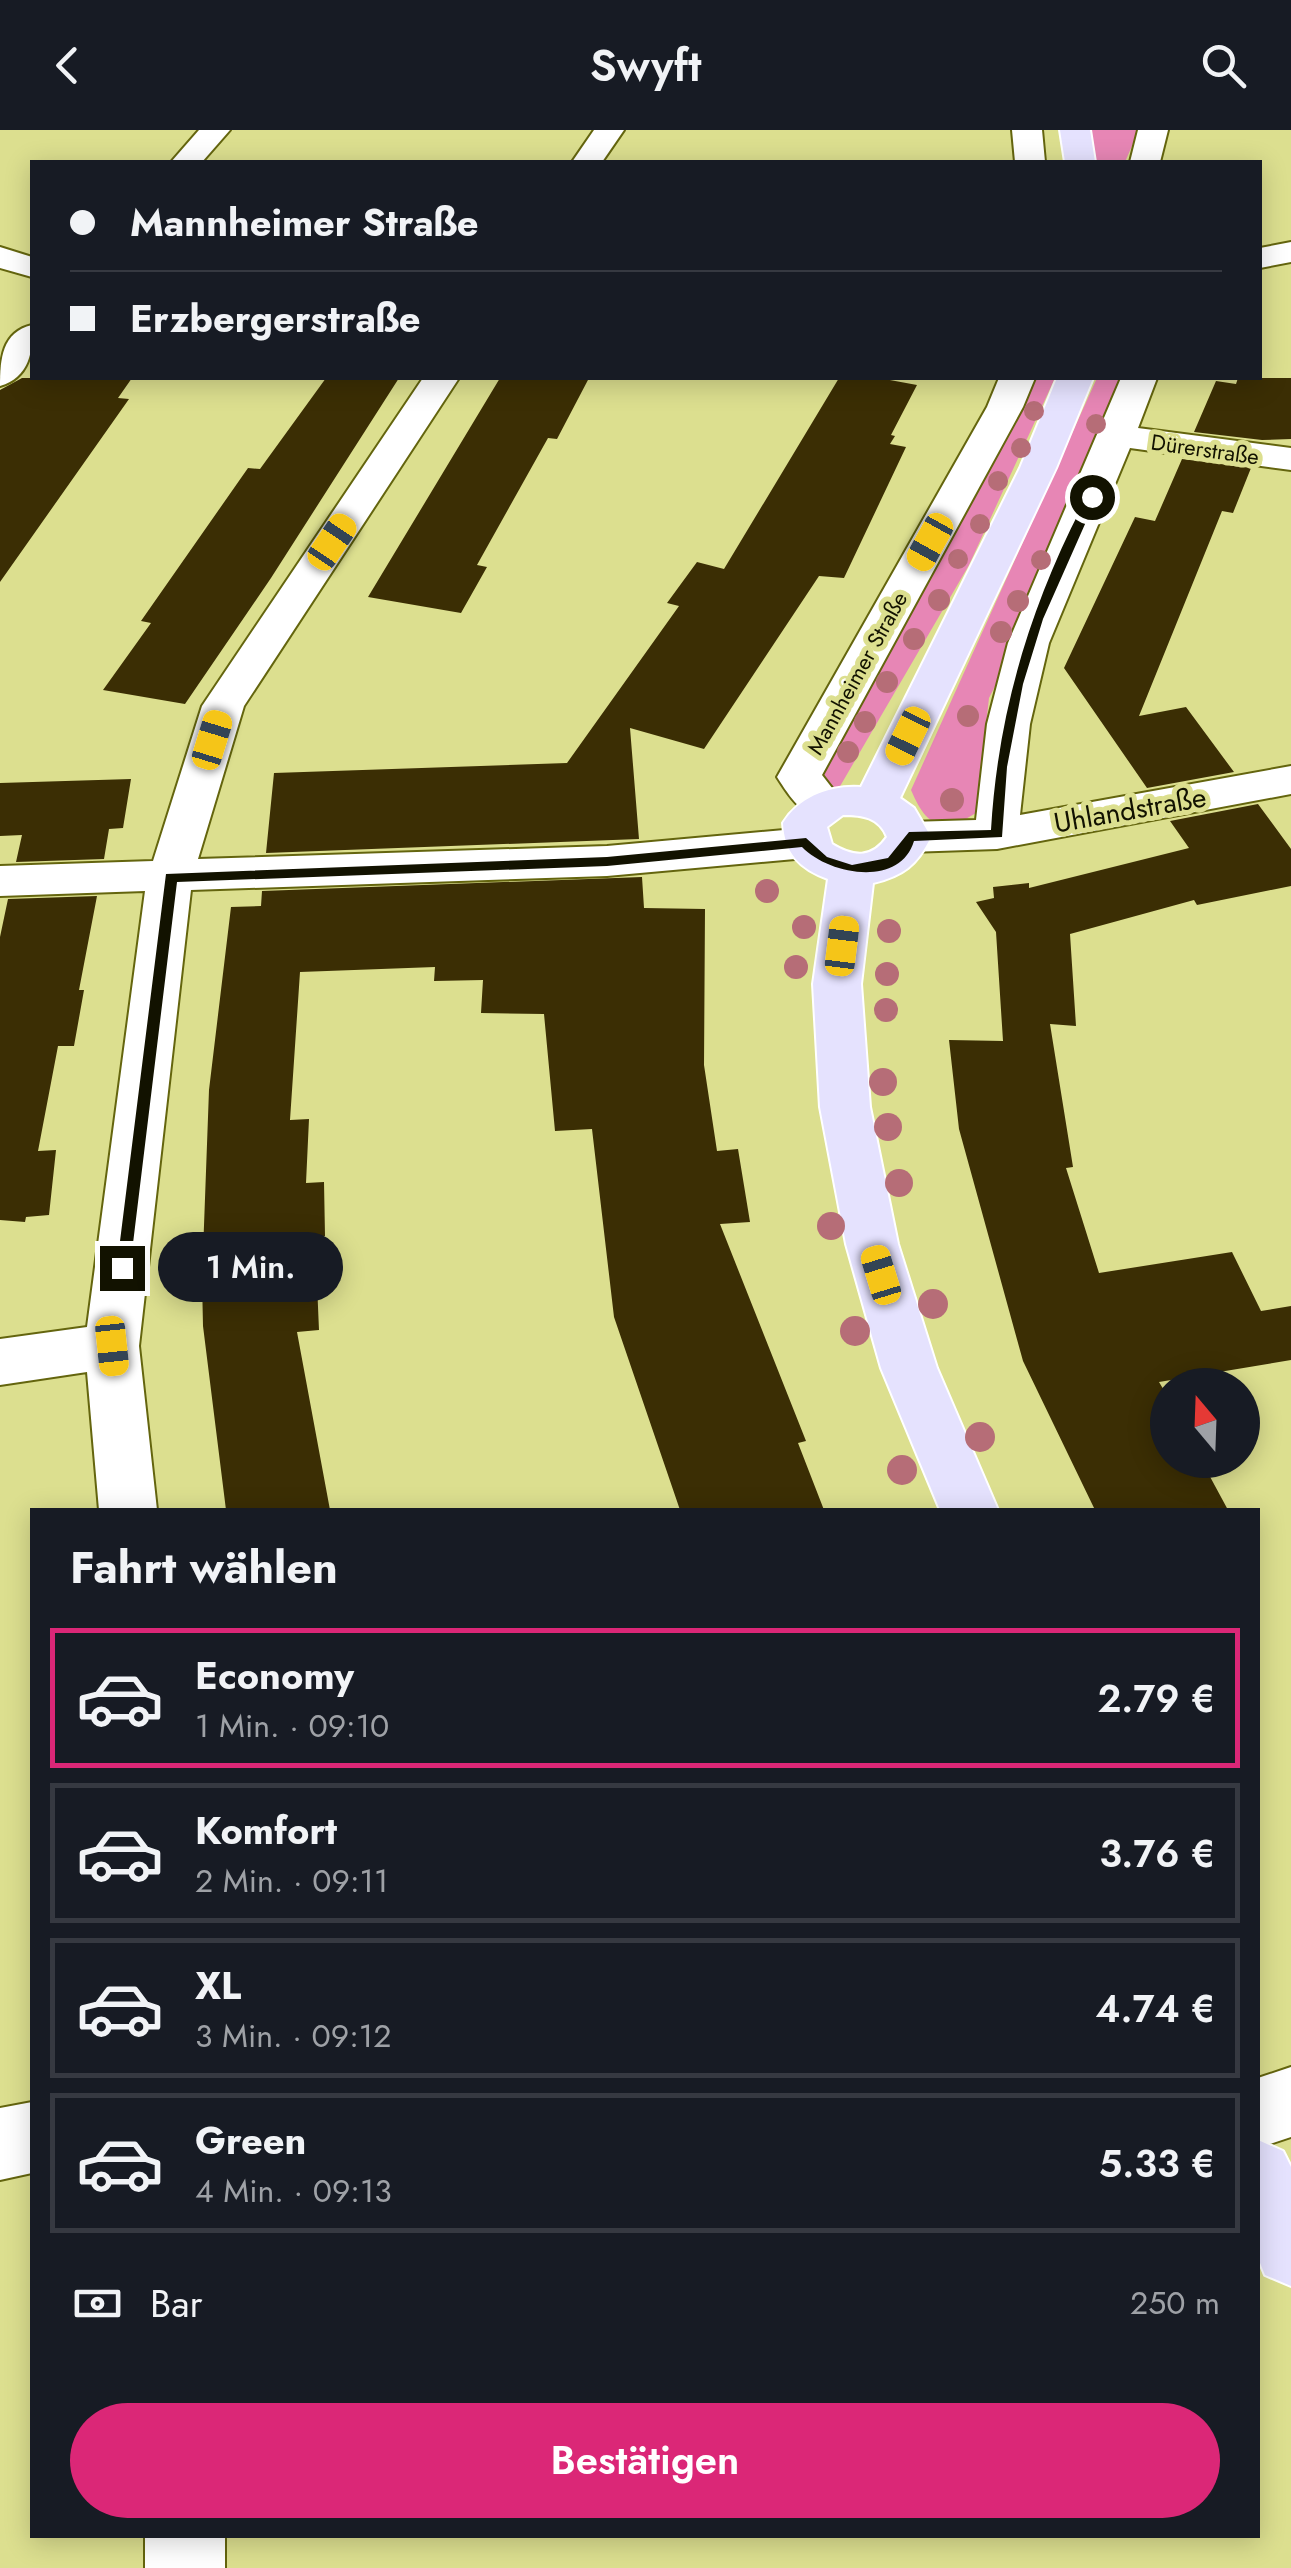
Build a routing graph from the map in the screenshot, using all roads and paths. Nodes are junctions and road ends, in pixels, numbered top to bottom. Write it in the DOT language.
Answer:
graph roads {
  1 [pos="215,130"];
  2 [pos="609,130"];
  3 [pos="1027,130"];
  4 [pos="1075,130"];
  5 [pos="1153,130"];
  6 [pos="188,160"];
  7 [pos="587,160"];
  8 [pos="1030,160"];
  9 [pos="1080,160"];
  10 [pos="1146,160"];
  11 [pos="1291,252"];
  12 [pos="0,256"];
  13 [pos="1262,258"];
  14 [pos="30,266"];
  15 [pos="30,338"];
  16 [pos="0,375"];
  17 [pos="440,380"];
  18 [pos="1016,380"];
  19 [pos="1074,380"];
  20 [pos="1137,380"];
  21 [pos="1119,436"];
  22 [pos="1291,459"];
  23 [pos="1291,780"];
  24 [pos="875,804"];
  25 [pos="815,824"];
  26 [pos="997,834"];
  27 [pos="909,836"];
  28 [pos="852,870"];
  29 [pos="170,877"];
  30 [pos="0,881"];
  31 [pos="112,1346"];
  32 [pos="0,1362"];
  33 [pos="128,1508"];
  34 [pos="969,1508"];
  35 [pos="1291,2102"];
  36 [pos="1260,2112"];
  37 [pos="30,2138"];
  38 [pos="0,2144"];
  39 [pos="1260,2180"];
  40 [pos="1291,2249"];
  41 [pos="185,2538"];
  42 [pos="185,2568"];
  1 -- 6 [label="street"];
  2 -- 7 [label="street"];
  3 -- 8 [label="street"];
  4 -- 9 [label="main road"];
  5 -- 10 [label="street"];
  11 -- 13 [label="street"];
  12 -- 14 [label="street"];
  15 -- 16 [label="street"];
  17 -- 29 [label="street"];
  18 -- 25 [label="street, Mannheimer Straße"];
  19 -- 24 [label="main road"];
  20 -- 21 [label="street"];
  21 -- 22 [label="street, Dürerstraße"];
  21 -- 26 [label="street"];
  23 -- 26 [label="street, Uhlandstraße"];
  24 -- 25 [label="main road"];
  24 -- 27 [label="main road"];
  25 -- 28 [label="main road"];
  25 -- 29 [label="street"];
  26 -- 27 [label="street, Uhlandstraße"];
  27 -- 28 [label="main road"];
  28 -- 34 [label="main road"];
  29 -- 30 [label="street"];
  29 -- 31 [label="street"];
  31 -- 32 [label="street"];
  31 -- 33 [label="street"];
  35 -- 36 [label="street"];
  37 -- 38 [label="street"];
  39 -- 40 [label="main road"];
  41 -- 42 [label="street"];
}
